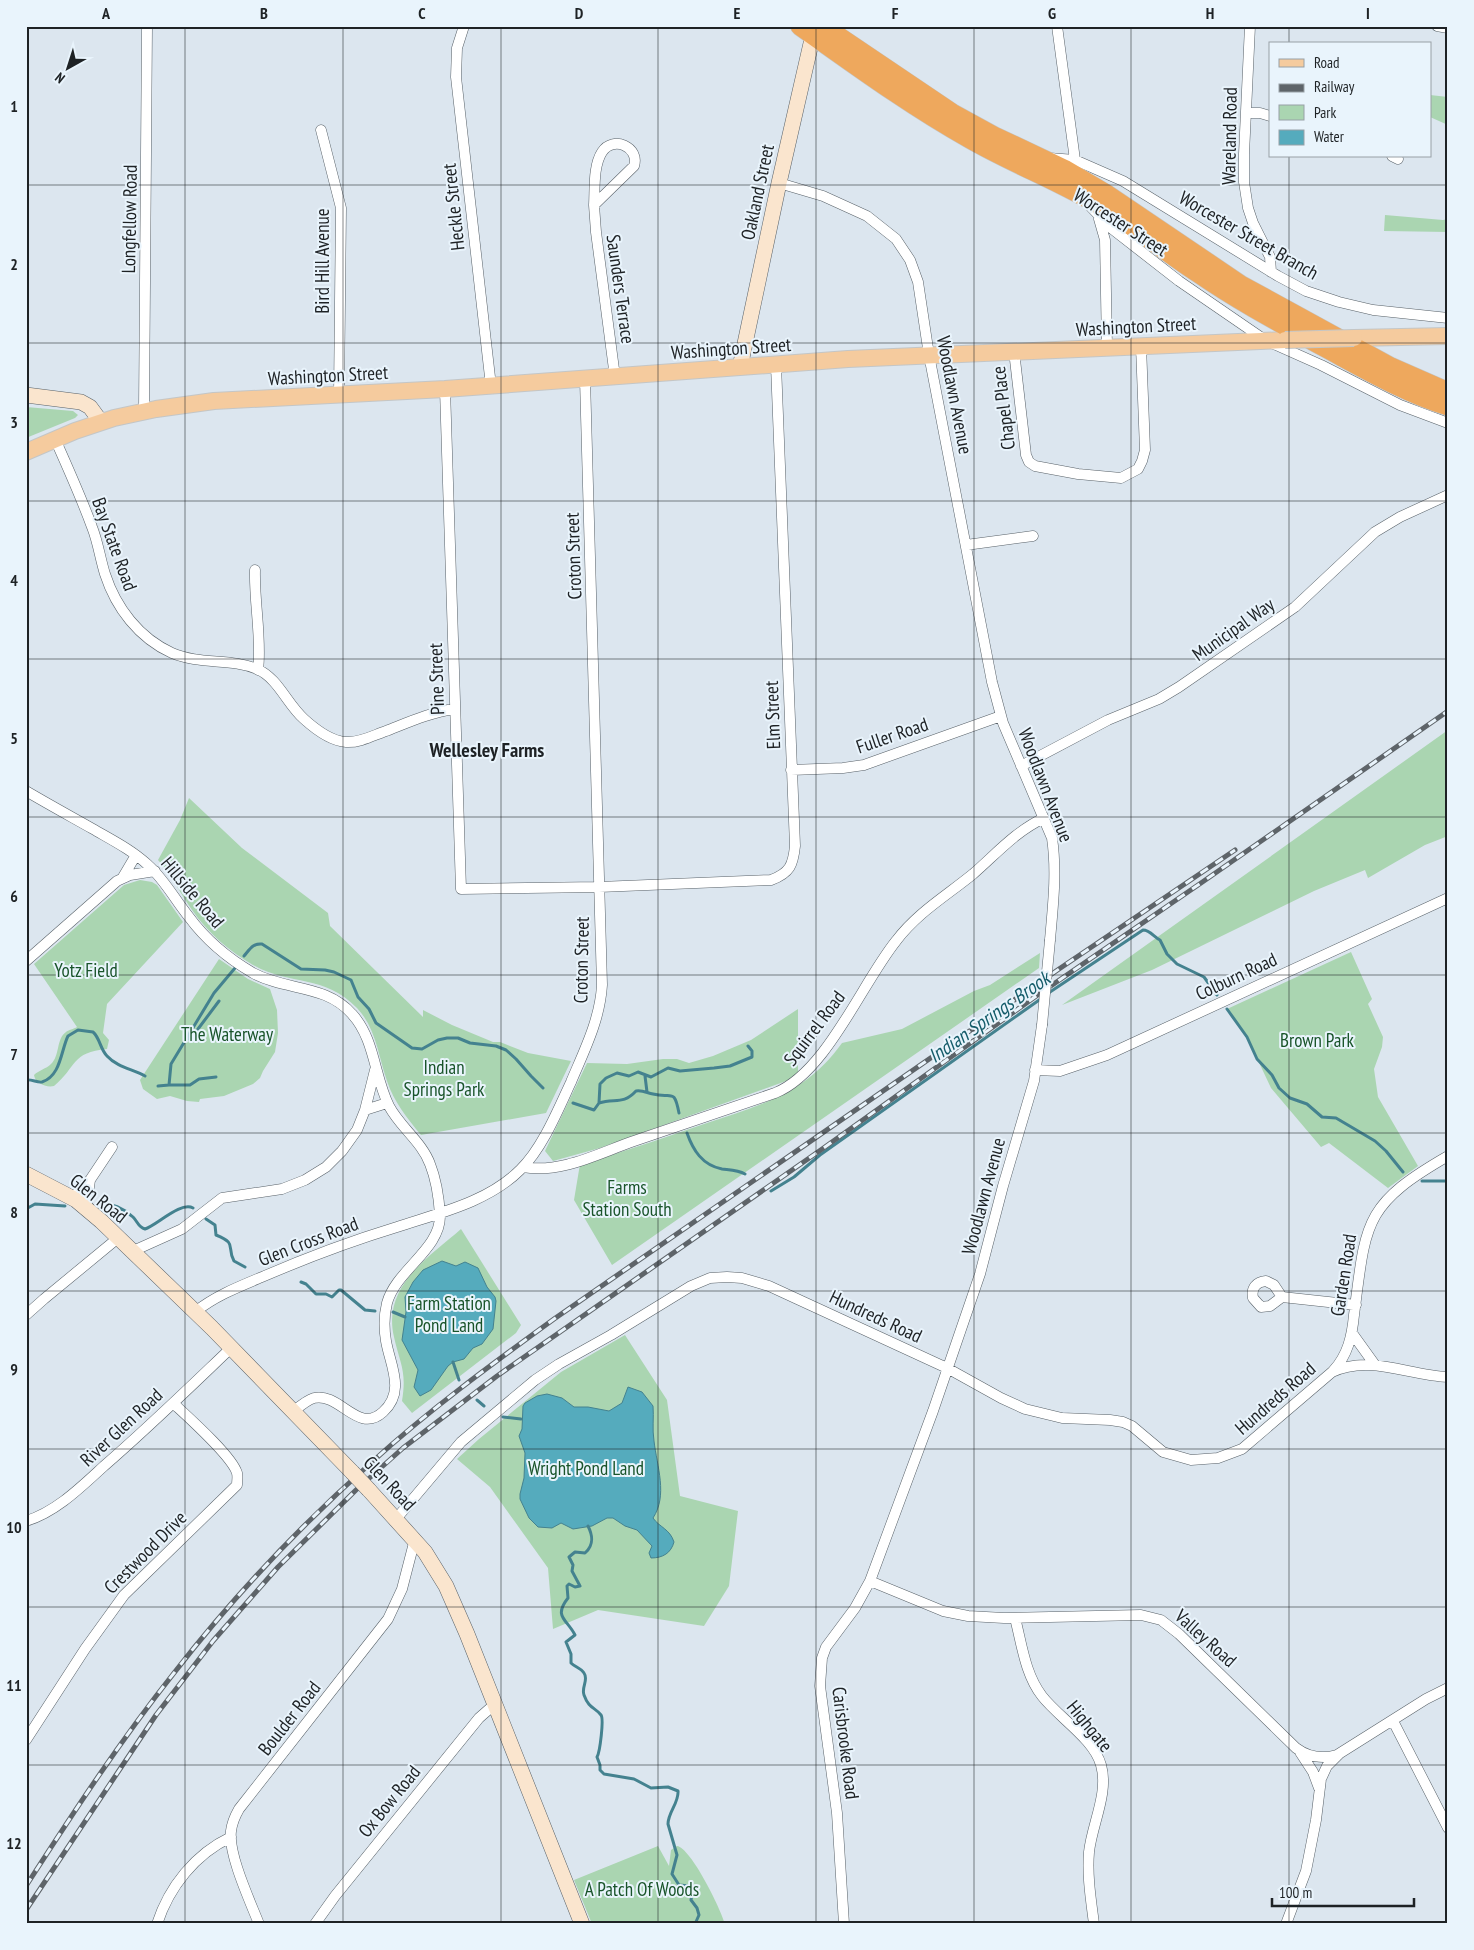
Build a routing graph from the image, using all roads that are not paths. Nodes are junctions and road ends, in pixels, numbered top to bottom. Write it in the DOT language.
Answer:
graph roads {
  1 [pos="147,26"];
  2 [pos="464,26"];
  3 [pos="1056,26"];
  4 [pos="1250,26"];
  5 [pos="1436,26"];
  6 [pos="813,28"];
  7 [pos="1448,28"];
  8 [pos="1247,113"];
  9 [pos="1269,116"];
  10 [pos="321,130"];
  11 [pos="1041,158"];
  12 [pos="1075,160"];
  13 [pos="779,183"];
  14 [pos="1078,192"];
  15 [pos="594,205"];
  16 [pos="1094,211"];
  17 [pos="1105,240"];
  18 [pos="1154,262"];
  19 [pos="1271,272"];
  20 [pos="1448,318"];
  21 [pos="1448,336"];
  22 [pos="1264,340"];
  23 [pos="1141,346"];
  24 [pos="1106,347"];
  25 [pos="1014,352"];
  26 [pos="929,355"];
  27 [pos="776,365"];
  28 [pos="740,367"];
  29 [pos="616,377"];
  30 [pos="585,379"];
  31 [pos="491,386"];
  32 [pos="446,389"];
  33 [pos="1448,392"];
  34 [pos="26,395"];
  35 [pos="339,395"];
  36 [pos="1448,406"];
  37 [pos="144,411"];
  38 [pos="101,422"];
  39 [pos="1448,423"];
  40 [pos="55,439"];
  41 [pos="26,452"];
  42 [pos="1448,495"];
  43 [pos="1033,536"];
  44 [pos="966,545"];
  45 [pos="255,570"];
  46 [pos="258,670"];
  47 [pos="455,709"];
  48 [pos="1001,716"];
  49 [pos="1021,766"];
  50 [pos="792,770"];
  51 [pos="26,791"];
  52 [pos="1044,818"];
  53 [pos="136,855"];
  54 [pos="155,871"];
  55 [pos="123,877"];
  56 [pos="599,887"];
  57 [pos="1448,898"];
  58 [pos="26,961"];
  59 [pos="375,1069"];
  60 [pos="1036,1070"];
  61 [pos="387,1103"];
  62 [pos="365,1110"];
  63 [pos="112,1147"];
  64 [pos="1448,1156"];
  65 [pos="523,1167"];
  66 [pos="26,1174"];
  67 [pos="90,1180"];
  68 [pos="72,1198"];
  69 [pos="86,1208"];
  70 [pos="440,1213"];
  71 [pos="118,1238"];
  72 [pos="132,1251"];
  73 [pos="1282,1297"];
  74 [pos="1356,1305"];
  75 [pos="195,1312"];
  76 [pos="26,1316"];
  77 [pos="1352,1333"];
  78 [pos="231,1348"];
  79 [pos="1375,1365"];
  80 [pos="947,1368"];
  81 [pos="1332,1372"];
  82 [pos="1448,1377"];
  83 [pos="173,1403"];
  84 [pos="294,1411"];
  85 [pos="396,1519"];
  86 [pos="26,1521"];
  87 [pos="415,1539"];
  88 [pos="870,1581"];
  89 [pos="1015,1618"];
  90 [pos="1448,1688"];
  91 [pos="495,1704"];
  92 [pos="1393,1721"];
  93 [pos="28,1733"];
  94 [pos="1296,1748"];
  95 [pos="1340,1753"];
  96 [pos="1319,1789"];
  97 [pos="1448,1828"];
  98 [pos="231,1837"];
  99 [pos="158,1924"];
  100 [pos="259,1924"];
  101 [pos="315,1924"];
  102 [pos="582,1924"];
  103 [pos="844,1924"];
  104 [pos="1094,1924"];
  105 [pos="1286,1924"];
  1 -- 37 [label="street, Longfellow Road"];
  2 -- 31 [label="street, Heckle Street"];
  3 -- 12 [label="street"];
  4 -- 8 [label="street, Wareland Road"];
  5 -- 7 [label="street"];
  6 -- 11 [label="highway, Worcester Street"];
  6 -- 13 [label="street, Oakland Street"];
  6 -- 14 [label="highway, Worcester Street"];
  8 -- 9 [label="street"];
  8 -- 19 [label="street, Wareland Road"];
  10 -- 35 [label="street, Bird Hill Avenue"];
  11 -- 12 [label="street, Worcester Street Branch"];
  11 -- 33 [label="highway, Worcester Street"];
  12 -- 19 [label="street, Worcester Street Branch"];
  13 -- 26 [label="street, Woodlawn Avenue"];
  13 -- 28 [label="street, Oakland Street"];
  14 -- 16 [label="street"];
  14 -- 36 [label="highway, Worcester Street"];
  15 -- 15 [label="street, Saunders Terrace"];
  15 -- 29 [label="street, Saunders Terrace"];
  16 -- 17 [label="street"];
  16 -- 18 [label="street"];
  17 -- 18 [label="street"];
  17 -- 24 [label="street"];
  18 -- 22 [label="street"];
  19 -- 20 [label="street, Worcester Street Branch"];
  21 -- 22 [label="main road, Washington Street, bridge"];
  22 -- 23 [label="main road, Washington Street"];
  22 -- 39 [label="street"];
  23 -- 24 [label="main road, Washington Street"];
  23 -- 25 [label="street, Chapel Place"];
  24 -- 25 [label="main road, Washington Street"];
  25 -- 26 [label="main road, Washington Street"];
  26 -- 27 [label="main road, Washington Street"];
  26 -- 44 [label="street, Woodlawn Avenue"];
  27 -- 28 [label="main road, Washington Street"];
  27 -- 50 [label="street, Elm Street"];
  28 -- 29 [label="main road, Washington Street"];
  29 -- 30 [label="main road, Washington Street"];
  30 -- 31 [label="main road, Washington Street"];
  30 -- 56 [label="street, Croton Street"];
  31 -- 32 [label="main road, Washington Street"];
  32 -- 35 [label="main road, Washington Street"];
  32 -- 47 [label="street, Pine Street"];
  34 -- 38 [label="street"];
  35 -- 37 [label="main road, Washington Street"];
  37 -- 38 [label="main road, Washington Street"];
  38 -- 40 [label="main road, Washington Street"];
  40 -- 41 [label="main road, Washington Street"];
  40 -- 46 [label="street, Bay State Road"];
  42 -- 49 [label="street, Municipal Way"];
  43 -- 44 [label="street"];
  44 -- 48 [label="street, Woodlawn Avenue"];
  45 -- 46 [label="street"];
  46 -- 47 [label="street, Bay State Road"];
  47 -- 56 [label="street, Pine Street"];
  48 -- 49 [label="street, Woodlawn Avenue"];
  48 -- 50 [label="street, Fuller Road"];
  49 -- 52 [label="street, Woodlawn Avenue"];
  50 -- 56 [label="street, Elm Street"];
  51 -- 53 [label="street, Hillside Road"];
  52 -- 60 [label="street, Woodlawn Avenue, bridge"];
  52 -- 65 [label="street, Squirrel Road"];
  53 -- 54 [label="street, Hillside Road"];
  53 -- 55 [label="street"];
  54 -- 55 [label="street"];
  54 -- 59 [label="street, Hillside Road"];
  55 -- 58 [label="street"];
  56 -- 65 [label="street, Croton Street"];
  57 -- 60 [label="street, Colburn Road"];
  59 -- 61 [label="street, Hillside Road"];
  59 -- 62 [label="street"];
  60 -- 80 [label="street, Woodlawn Avenue"];
  61 -- 62 [label="street"];
  61 -- 70 [label="street, Hillside Road"];
  62 -- 72 [label="street"];
  63 -- 67 [label="street"];
  64 -- 74 [label="street, Garden Road"];
  65 -- 70 [label="street, Croton Street"];
  66 -- 68 [label="street, Glen Road"];
  67 -- 68 [label="street"];
  67 -- 69 [label="street"];
  68 -- 69 [label="street, Glen Road"];
  69 -- 71 [label="street, Glen Road"];
  70 -- 75 [label="street, Glen Cross Road"];
  70 -- 84 [label="street"];
  71 -- 72 [label="street, Glen Road"];
  71 -- 76 [label="street"];
  72 -- 75 [label="street, Glen Road"];
  73 -- 74 [label="street"];
  74 -- 77 [label="street, Garden Road"];
  75 -- 78 [label="street, Glen Road"];
  77 -- 79 [label="street"];
  77 -- 81 [label="street, Garden Road"];
  78 -- 83 [label="street, River Glen Road"];
  78 -- 84 [label="street, Glen Road"];
  79 -- 81 [label="street, Hundreds Road"];
  79 -- 82 [label="street, Hundreds Road"];
  80 -- 81 [label="street, Hundreds Road"];
  80 -- 85 [label="street, Hundreds Road"];
  80 -- 88 [label="street, Woodlawn Avenue"];
  83 -- 86 [label="street, River Glen Road"];
  83 -- 93 [label="street, Crestwood Drive"];
  84 -- 85 [label="street, Glen Road, bridge"];
  85 -- 87 [label="street, Glen Road"];
  87 -- 91 [label="street, Glen Road"];
  87 -- 98 [label="street, Boulder Road"];
  88 -- 89 [label="street, Valley Road"];
  88 -- 103 [label="street, Carisbrooke Road"];
  89 -- 94 [label="street, Valley Road"];
  89 -- 104 [label="street, Highgate"];
  90 -- 92 [label="street, Valley Road"];
  91 -- 101 [label="street, Ox Bow Road"];
  91 -- 102 [label="street, Glen Road"];
  92 -- 95 [label="street, Valley Road"];
  92 -- 97 [label="street"];
  94 -- 95 [label="street, Valley Road"];
  94 -- 96 [label="street"];
  95 -- 96 [label="street"];
  96 -- 105 [label="street"];
  98 -- 99 [label="street"];
  98 -- 100 [label="street, Boulder Road"];
}
